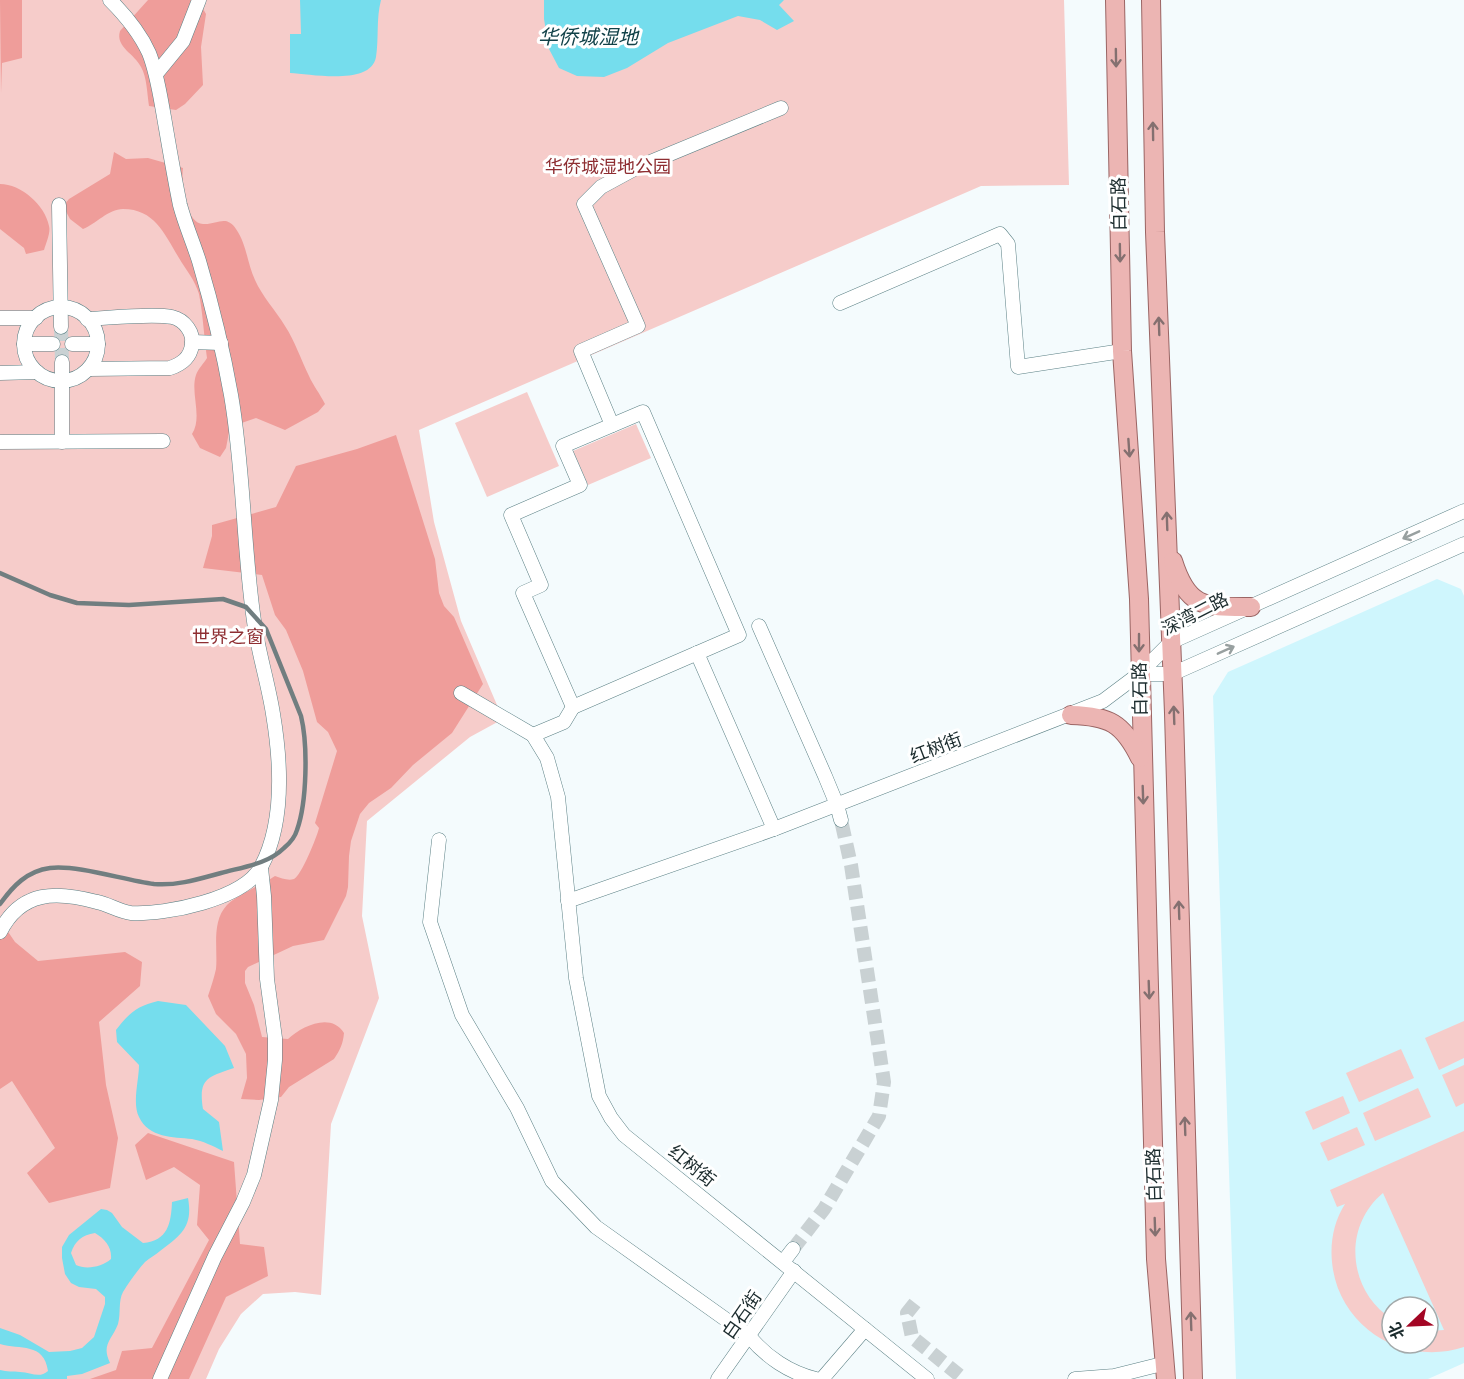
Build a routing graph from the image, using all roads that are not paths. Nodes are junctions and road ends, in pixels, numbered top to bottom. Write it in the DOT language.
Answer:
graph roads {
  1 [pos="111,0"];
  2 [pos="198,0"];
  3 [pos="1115,0"];
  4 [pos="1151,0"];
  5 [pos="156,74"];
  6 [pos="780,108"];
  7 [pos="59,205"];
  8 [pos="840,303"];
  9 [pos="61,308"];
  10 [pos="0,318"];
  11 [pos="36,318"];
  12 [pos="87,319"];
  13 [pos="61,327"];
  14 [pos="192,342"];
  15 [pos="221,343"];
  16 [pos="24,344"];
  17 [pos="53,344"];
  18 [pos="72,344"];
  19 [pos="98,344"];
  20 [pos="1122,351"];
  21 [pos="62,362"];
  22 [pos="89,369"];
  23 [pos="37,372"];
  24 [pos="0,373"];
  25 [pos="62,381"];
  26 [pos="612,425"];
  27 [pos="163,441"];
  28 [pos="0,442"];
  29 [pos="62,442"];
  30 [pos="1462,517"];
  31 [pos="1464,544"];
  32 [pos="1168,546"];
  33 [pos="1251,607"];
  34 [pos="759,626"];
  35 [pos="1171,642"];
  36 [pos="697,653"];
  37 [pos="1139,674"];
  38 [pos="1172,674"];
  39 [pos="461,693"];
  40 [pos="573,707"];
  41 [pos="1071,714"];
  42 [pos="533,735"];
  43 [pos="1142,762"];
  44 [pos="837,805"];
  45 [pos="841,820"];
  46 [pos="774,829"];
  47 [pos="439,840"];
  48 [pos="261,868"];
  49 [pos="568,901"];
  50 [pos="0,932"];
  51 [pos="793,1249"];
  52 [pos="788,1267"];
  53 [pos="865,1329"];
  54 [pos="750,1336"];
  55 [pos="1166,1371"];
  56 [pos="160,1379"];
  57 [pos="718,1379"];
  58 [pos="816,1379"];
  59 [pos="822,1379"];
  60 [pos="927,1379"];
  61 [pos="1075,1379"];
  62 [pos="1193,1379"];
  1 -- 5 [label="street"];
  2 -- 5 [label="street"];
  3 -- 20 [label="main road, 白石路, one-way"];
  32 -- 4 [label="main road, 白石路, one-way"];
  5 -- 15 [label="street"];
  6 -- 26 [label="street"];
  7 -- 9 [label="street"];
  8 -- 20 [label="street"];
  9 -- 11 [label="street"];
  9 -- 12 [label="street"];
  9 -- 13 [label="street"];
  10 -- 11 [label="street"];
  11 -- 16 [label="street"];
  12 -- 14 [label="street"];
  12 -- 19 [label="street"];
  14 -- 15 [label="street"];
  14 -- 22 [label="street"];
  15 -- 48 [label="street"];
  16 -- 17 [label="street"];
  16 -- 23 [label="street"];
  18 -- 19 [label="street"];
  19 -- 22 [label="street"];
  20 -- 37 [label="main road, 白石路, one-way"];
  21 -- 25 [label="street"];
  22 -- 25 [label="street"];
  23 -- 24 [label="street"];
  23 -- 25 [label="street"];
  25 -- 29 [label="street"];
  26 -- 36 [label="street"];
  26 -- 40 [label="street"];
  27 -- 29 [label="street"];
  28 -- 29 [label="street"];
  30 -- 33 [label="street, 深湾二路, one-way"];
  38 -- 31 [label="street, one-way"];
  32 -- 33 [label="main road"];
  32 -- 35 [label="main road, 白石路"];
  33 -- 35 [label="street, 深湾二路"];
  34 -- 44 [label="street"];
  35 -- 37 [label="street, 深湾二路"];
  35 -- 38 [label="main road, 白石路"];
  36 -- 40 [label="street"];
  36 -- 46 [label="street"];
  37 -- 38 [label="street"];
  37 -- 41 [label="street, 红树街"];
  37 -- 43 [label="main road, 白石路"];
  62 -- 38 [label="main road, 白石路, one-way"];
  39 -- 42 [label="street"];
  40 -- 42 [label="street"];
  41 -- 43 [label="main road"];
  41 -- 44 [label="street, 红树街"];
  42 -- 49 [label="street, 红树街"];
  43 -- 55 [label="main road, 白石路, one-way"];
  44 -- 45 [label="street"];
  44 -- 46 [label="street, 红树街"];
  46 -- 49 [label="street, 红树街"];
  47 -- 54 [label="street"];
  48 -- 50 [label="street"];
  48 -- 56 [label="street"];
  49 -- 52 [label="street, 红树街"];
  51 -- 52 [label="street, 白石街"];
  52 -- 53 [label="street, 红树街"];
  52 -- 54 [label="street, 白石街"];
  53 -- 59 [label="street"];
  53 -- 60 [label="street, 红树街"];
  54 -- 57 [label="street, 白石街"];
  54 -- 58 [label="street"];
  55 -- 61 [label="street"];
}
